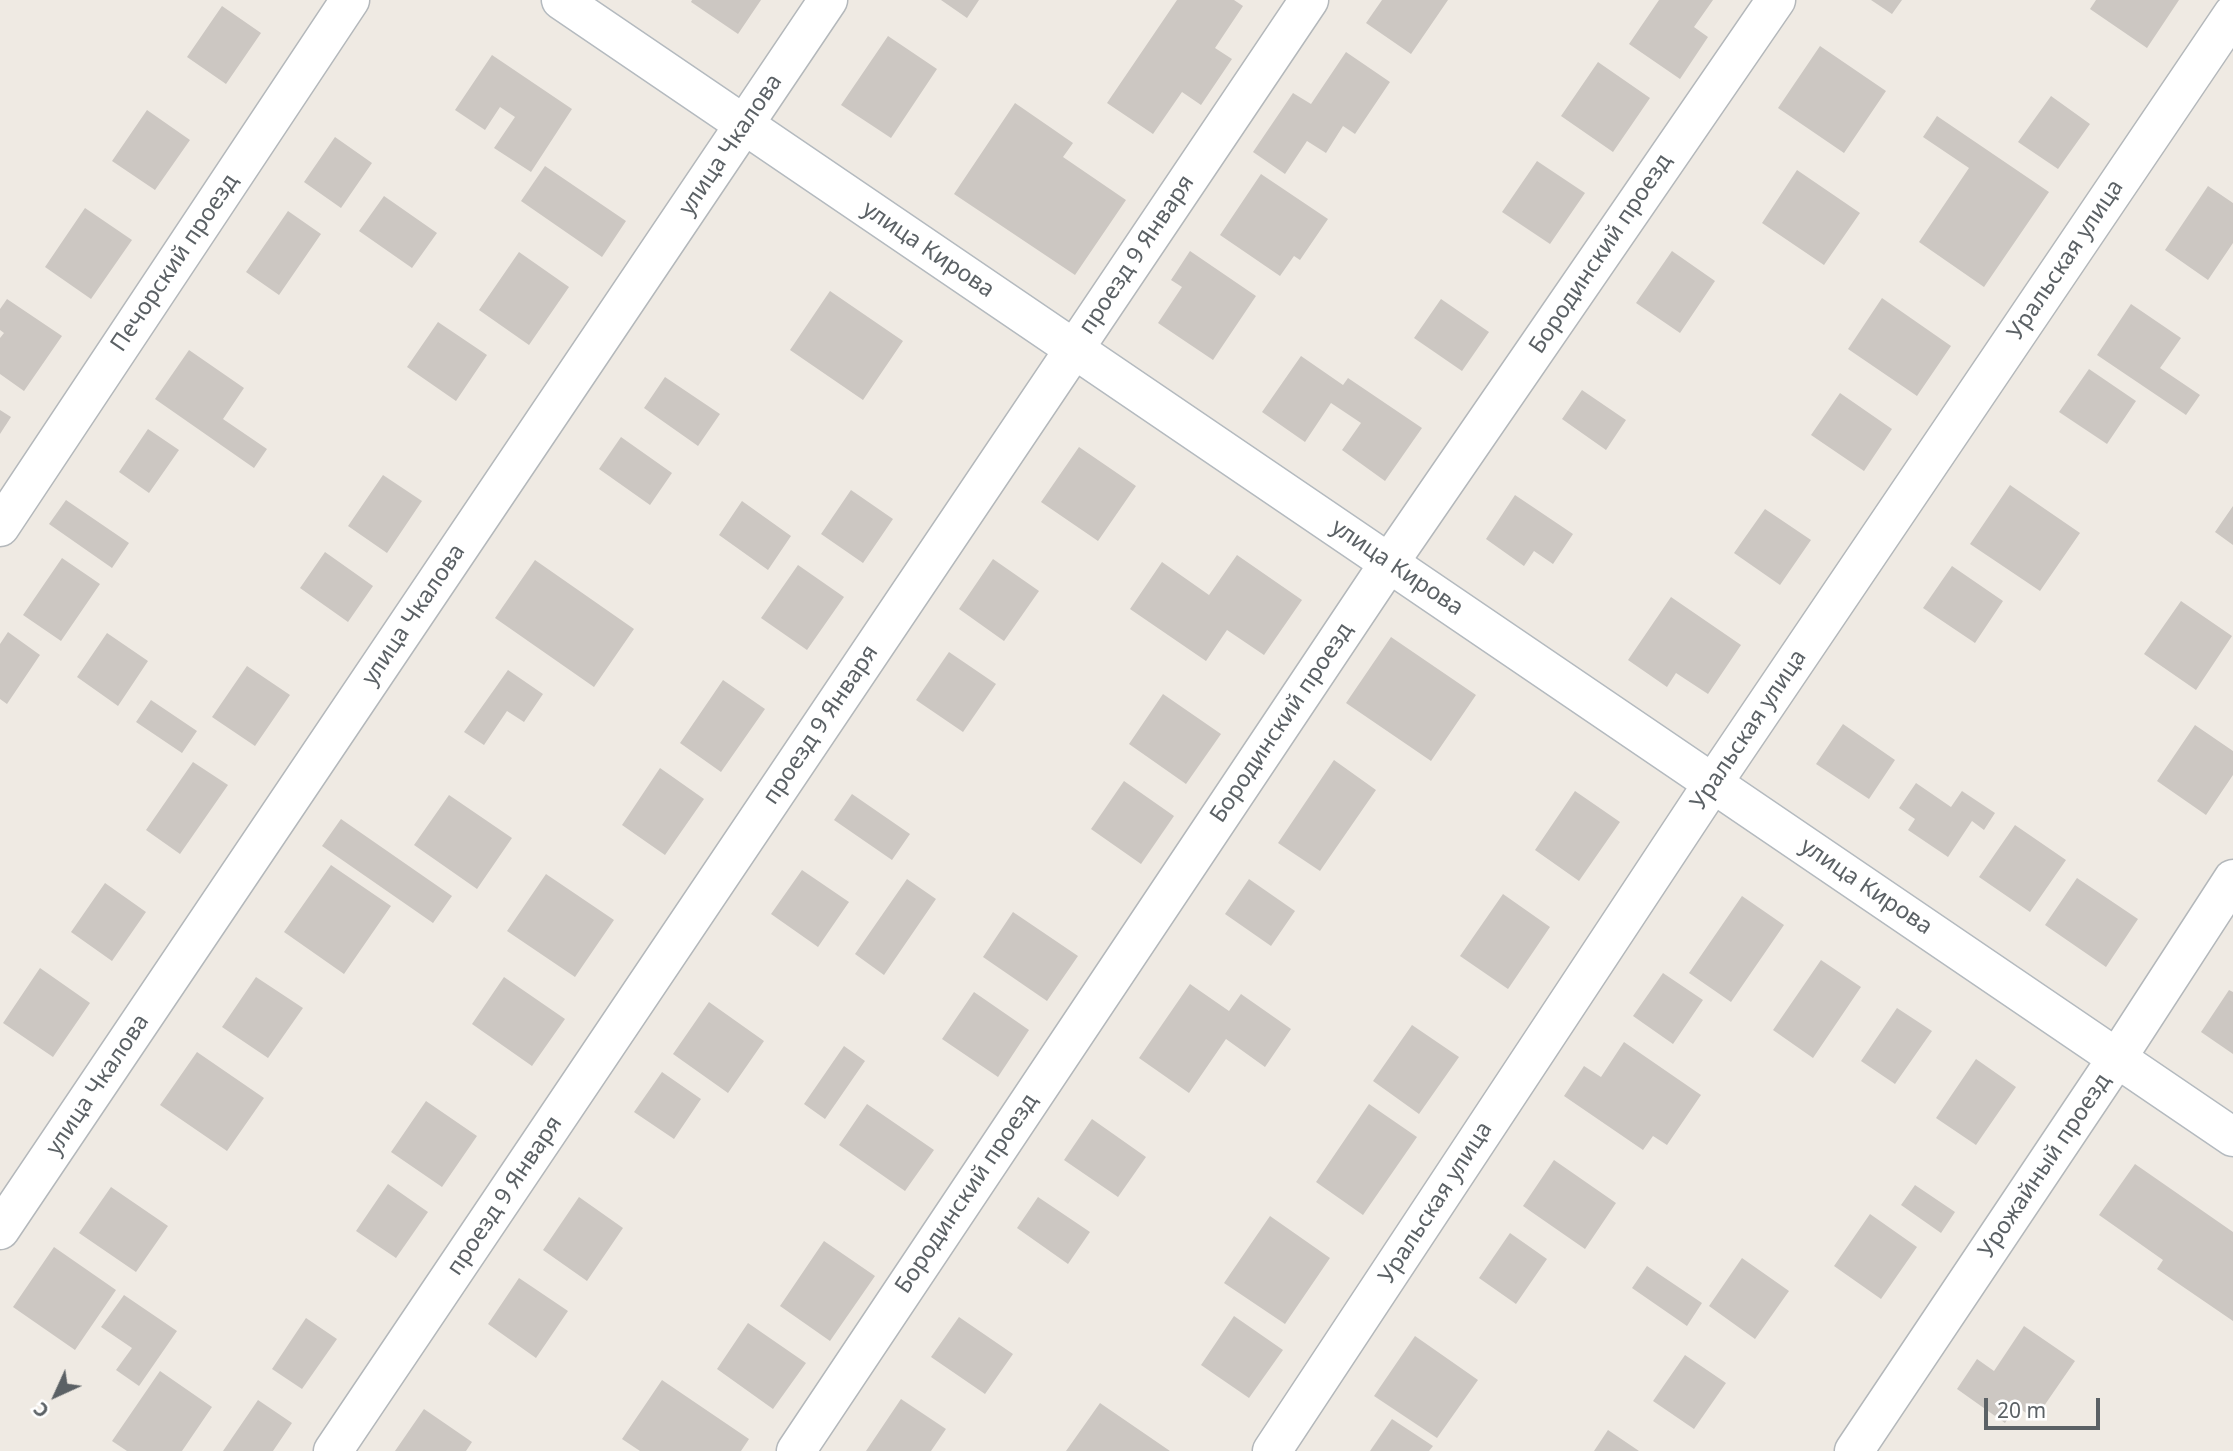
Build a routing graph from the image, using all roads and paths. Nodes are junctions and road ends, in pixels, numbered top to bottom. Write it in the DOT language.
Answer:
graph roads {
  1 [pos="350,0"];
  2 [pos="561,0"];
  3 [pos="828,0"];
  4 [pos="1309,0"];
  5 [pos="1776,0"];
  6 [pos="2233,14"];
  7 [pos="745,125"];
  8 [pos="1073,349"];
  9 [pos="0,527"];
  10 [pos="1390,563"];
  11 [pos="1713,783"];
  12 [pos="2233,879"];
  13 [pos="2117,1058"];
  14 [pos="2233,1137"];
  15 [pos="0,1230"];
  16 [pos="333,1451"];
  17 [pos="796,1451"];
  18 [pos="1272,1451"];
  19 [pos="1854,1451"];
  1 -- 9 [label="street, Печорский проезд"];
  2 -- 7 [label="street, улица Кирова"];
  3 -- 7 [label="street, улица Чкалова"];
  4 -- 8 [label="street, проезд 9 Января"];
  5 -- 10 [label="street, Бородинский проезд"];
  6 -- 11 [label="street, Уральская улица"];
  7 -- 8 [label="street, улица Кирова"];
  7 -- 15 [label="street, улица Чкалова"];
  8 -- 10 [label="street, улица Кирова"];
  8 -- 16 [label="street, проезд 9 Января"];
  10 -- 11 [label="street, улица Кирова"];
  10 -- 17 [label="street, Бородинский проезд"];
  11 -- 13 [label="street, улица Кирова"];
  11 -- 18 [label="street, Уральская улица"];
  12 -- 13 [label="street, Урожайный проезд"];
  13 -- 14 [label="street, улица Кирова"];
  13 -- 19 [label="street, Урожайный проезд"];
}
